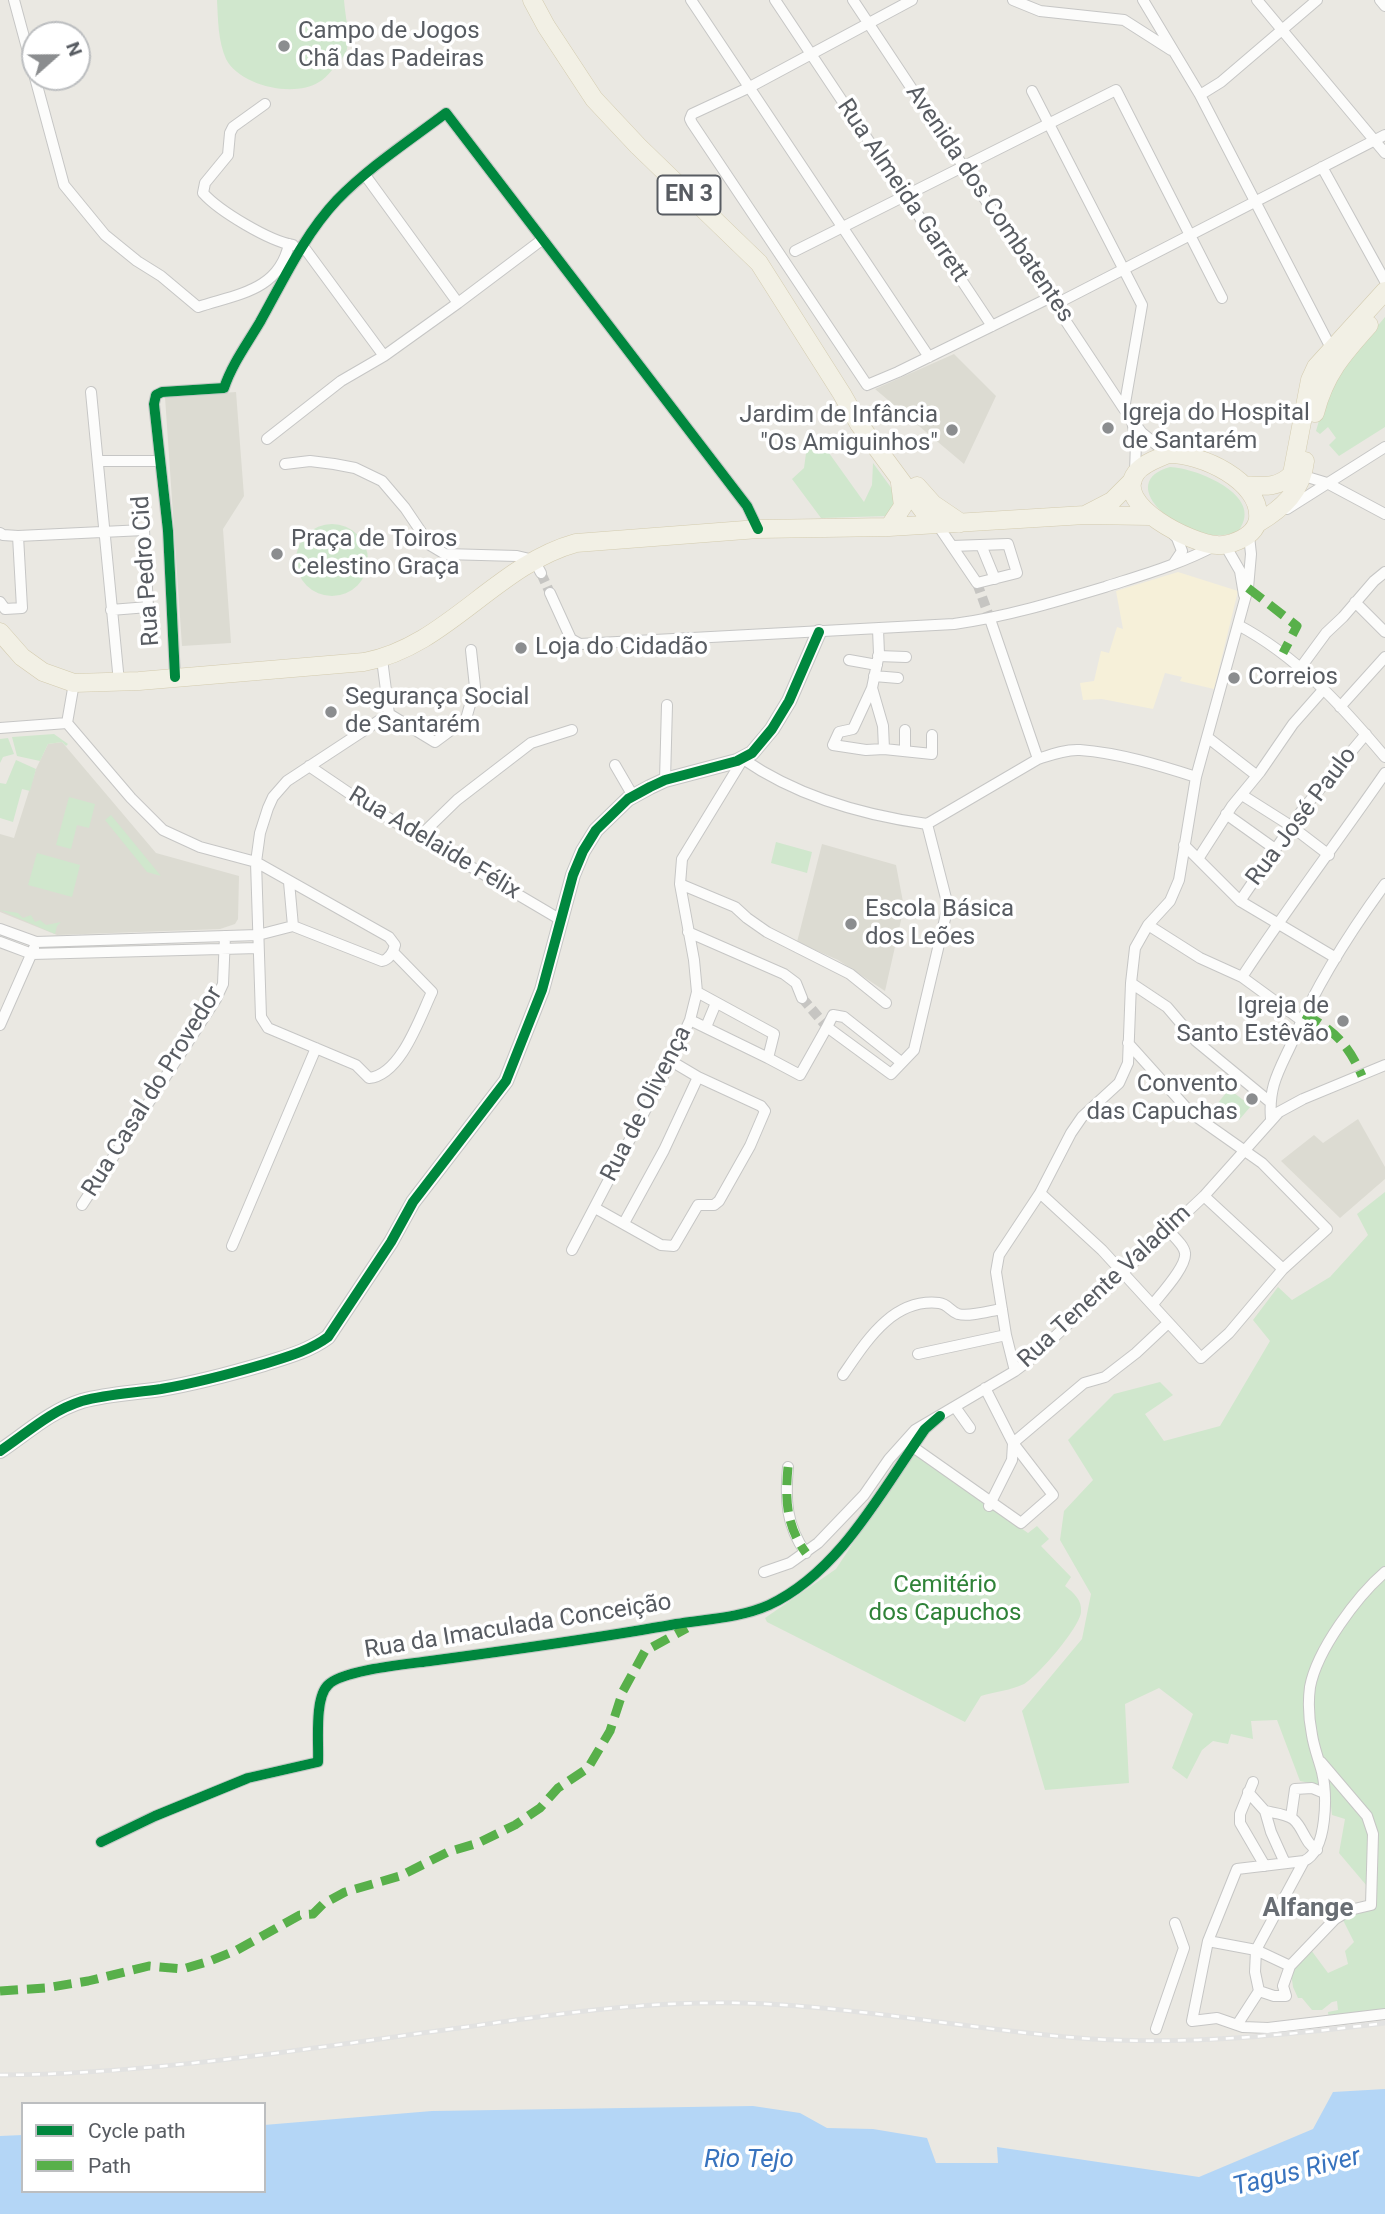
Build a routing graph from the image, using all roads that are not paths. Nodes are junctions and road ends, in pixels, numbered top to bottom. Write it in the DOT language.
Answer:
graph roads {
  1 [pos="15,0"];
  2 [pos="532,0"];
  3 [pos="691,0"];
  4 [pos="775,0"];
  5 [pos="853,0"];
  6 [pos="912,0"];
  7 [pos="1013,0"];
  8 [pos="1143,0"];
  9 [pos="1257,0"];
  10 [pos="1317,0"];
  11 [pos="1380,0"];
  12 [pos="1385,6"];
  13 [pos="869,24"];
  14 [pos="1282,29"];
  15 [pos="1176,54"];
  16 [pos="812,55"];
  17 [pos="748,88"];
  18 [pos="1032,91"];
  19 [pos="1200,95"];
  20 [pos="265,104"];
  21 [pos="1049,124"];
  22 [pos="1380,137"];
  23 [pos="1385,153"];
  24 [pos="1322,167"];
  25 [pos="964,168"];
  26 [pos="365,176"];
  27 [pos="905,197"];
  28 [pos="1255,202"];
  29 [pos="843,229"];
  30 [pos="1191,235"];
  31 [pos="543,239"];
  32 [pos="289,244"];
  33 [pos="303,246"];
  34 [pos="795,251"];
  35 [pos="1125,269"];
  36 [pos="1385,281"];
  37 [pos="1385,291"];
  38 [pos="1222,298"];
  39 [pos="1054,301"];
  40 [pos="458,303"];
  41 [pos="1385,306"];
  42 [pos="992,326"];
  43 [pos="1331,348"];
  44 [pos="384,356"];
  45 [pos="929,357"];
  46 [pos="92,391"];
  47 [pos="842,394"];
  48 [pos="1128,414"];
  49 [pos="267,439"];
  50 [pos="1385,447"];
  51 [pos="1168,454"];
  52 [pos="98,461"];
  53 [pos="159,461"];
  54 [pos="285,464"];
  55 [pos="1134,476"];
  56 [pos="1304,476"];
  57 [pos="900,480"];
  58 [pos="1327,483"];
  59 [pos="1244,485"];
  60 [pos="1277,511"];
  61 [pos="1085,514"];
  62 [pos="1385,514"];
  63 [pos="1150,516"];
  64 [pos="961,523"];
  65 [pos="935,524"];
  66 [pos="889,527"];
  67 [pos="1166,527"];
  68 [pos="758,529"];
  69 [pos="1253,529"];
  70 [pos="104,531"];
  71 [pos="1,535"];
  72 [pos="18,536"];
  73 [pos="981,545"];
  74 [pos="1220,545"];
  75 [pos="952,546"];
  76 [pos="1174,563"];
  77 [pos="538,566"];
  78 [pos="1385,572"];
  79 [pos="995,579"];
  80 [pos="550,593"];
  81 [pos="1244,601"];
  82 [pos="0,602"];
  83 [pos="1355,602"];
  84 [pos="111,610"];
  85 [pos="990,619"];
  86 [pos="1238,625"];
  87 [pos="878,629"];
  88 [pos="0,632"];
  89 [pos="819,632"];
  90 [pos="1385,632"];
  91 [pos="471,650"];
  92 [pos="906,657"];
  93 [pos="1385,657"];
  94 [pos="382,659"];
  95 [pos="849,660"];
  96 [pos="1301,667"];
  97 [pos="875,671"];
  98 [pos="175,677"];
  99 [pos="898,678"];
  100 [pos="119,682"];
  101 [pos="74,683"];
  102 [pos="1323,690"];
  103 [pos="667,705"];
  104 [pos="1340,707"];
  105 [pos="389,713"];
  106 [pos="66,723"];
  107 [pos="0,728"];
  108 [pos="572,730"];
  109 [pos="905,730"];
  110 [pos="1366,734"];
  111 [pos="932,735"];
  112 [pos="1208,737"];
  113 [pos="884,749"];
  114 [pos="905,751"];
  115 [pos="1385,757"];
  116 [pos="743,759"];
  117 [pos="1038,759"];
  118 [pos="615,765"];
  119 [pos="309,766"];
  120 [pos="1385,773"];
  121 [pos="1256,775"];
  122 [pos="1196,777"];
  123 [pos="665,780"];
  124 [pos="1242,795"];
  125 [pos="633,796"];
  126 [pos="1226,814"];
  127 [pos="927,824"];
  128 [pos="1291,826"];
  129 [pos="419,837"];
  130 [pos="1184,845"];
  131 [pos="1275,849"];
  132 [pos="1329,855"];
  133 [pos="1198,859"];
  134 [pos="256,862"];
  135 [pos="289,882"];
  136 [pos="680,884"];
  137 [pos="1385,884"];
  138 [pos="1240,901"];
  139 [pos="561,920"];
  140 [pos="1278,922"];
  141 [pos="1148,925"];
  142 [pos="293,926"];
  143 [pos="0,929"];
  144 [pos="688,932"];
  145 [pos="258,934"];
  146 [pos="225,936"];
  147 [pos="0,942"];
  148 [pos="36,942"];
  149 [pos="225,948"];
  150 [pos="258,948"];
  151 [pos="393,952"];
  152 [pos="32,954"];
  153 [pos="1336,958"];
  154 [pos="1242,977"];
  155 [pos="1131,983"];
  156 [pos="697,992"];
  157 [pos="803,998"];
  158 [pos="716,1003"];
  159 [pos="886,1003"];
  160 [pos="690,1020"];
  161 [pos="1301,1020"];
  162 [pos="0,1025"];
  163 [pos="706,1027"];
  164 [pos="827,1027"];
  165 [pos="1128,1043"];
  166 [pos="316,1048"];
  167 [pos="768,1058"];
  168 [pos="671,1061"];
  169 [pos="901,1062"];
  170 [pos="1385,1065"];
  171 [pos="698,1077"];
  172 [pos="1270,1102"];
  173 [pos="1271,1119"];
  174 [pos="1245,1153"];
  175 [pos="1040,1193"];
  176 [pos="1204,1196"];
  177 [pos="82,1205"];
  178 [pos="594,1208"];
  179 [pos="624,1223"];
  180 [pos="1168,1230"];
  181 [pos="232,1246"];
  182 [pos="572,1250"];
  183 [pos="1283,1269"];
  184 [pos="1124,1273"];
  185 [pos="1153,1304"];
  186 [pos="1002,1309"];
  187 [pos="1168,1323"];
  188 [pos="1006,1335"];
  189 [pos="918,1354"];
  190 [pos="1015,1371"];
  191 [pos="843,1375"];
  192 [pos="985,1388"];
  193 [pos="955,1407"];
  194 [pos="940,1416"];
  195 [pos="970,1429"];
  196 [pos="1013,1443"];
  197 [pos="913,1447"];
  198 [pos="0,1451"];
  199 [pos="788,1467"];
  200 [pos="990,1504"];
  201 [pos="806,1553"];
  202 [pos="764,1572"];
  203 [pos="1385,1572"];
  204 [pos="1317,1757"];
  205 [pos="1324,1793"];
  206 [pos="1265,1811"];
  207 [pos="1291,1817"];
  208 [pos="102,1842"];
  209 [pos="1317,1850"];
  210 [pos="1304,1861"];
  211 [pos="1285,1863"];
  212 [pos="1265,1866"];
  213 [pos="1175,1923"];
  214 [pos="1208,1941"];
  215 [pos="1256,1950"];
  216 [pos="1290,1966"];
  217 [pos="1259,1992"];
  218 [pos="1385,2014"];
  219 [pos="1237,2025"];
  220 [pos="1156,2029"];
  1 -- 32 [label="street"];
  2 -- 47 [label="main road, EN 3"];
  3 -- 17 [label="street"];
  4 -- 16 [label="street, Rua Almeida Garrett"];
  5 -- 13 [label="street, Avenida dos Combatentes"];
  6 -- 13 [label="street"];
  7 -- 15 [label="street"];
  8 -- 15 [label="street"];
  9 -- 14 [label="street"];
  10 -- 14 [label="street"];
  11 -- 12 [label="street"];
  13 -- 16 [label="street"];
  13 -- 25 [label="street, Avenida dos Combatentes"];
  14 -- 19 [label="street"];
  14 -- 22 [label="street"];
  15 -- 19 [label="street"];
  16 -- 17 [label="street"];
  16 -- 27 [label="street, Rua Almeida Garrett"];
  17 -- 29 [label="street"];
  17 -- 45 [label="street"];
  18 -- 21 [label="street"];
  19 -- 28 [label="street"];
  20 -- 32 [label="street"];
  21 -- 25 [label="street"];
  21 -- 30 [label="street"];
  21 -- 35 [label="street"];
  22 -- 23 [label="street"];
  22 -- 24 [label="street"];
  24 -- 28 [label="street"];
  24 -- 36 [label="street"];
  25 -- 27 [label="street"];
  25 -- 39 [label="street, Avenida dos Combatentes"];
  26 -- 31 [label="street"];
  26 -- 33 [label="street"];
  26 -- 40 [label="street"];
  27 -- 29 [label="street"];
  27 -- 42 [label="street, Rua Almeida Garrett"];
  28 -- 30 [label="street"];
  28 -- 43 [label="street"];
  29 -- 34 [label="street"];
  29 -- 45 [label="street"];
  30 -- 35 [label="street"];
  30 -- 38 [label="street"];
  31 -- 40 [label="street"];
  31 -- 68 [label="street"];
  32 -- 33 [label="street"];
  33 -- 44 [label="street"];
  33 -- 53 [label="street, Rua Pedro Cid"];
  35 -- 39 [label="street"];
  35 -- 48 [label="street"];
  37 -- 43 [label="main road"];
  39 -- 42 [label="street"];
  39 -- 48 [label="street, Avenida dos Combatentes"];
  40 -- 44 [label="street"];
  41 -- 56 [label="main road"];
  42 -- 45 [label="street"];
  43 -- 59 [label="main road"];
  44 -- 49 [label="street"];
  46 -- 52 [label="street"];
  47 -- 57 [label="main road, EN 3"];
  47 -- 64 [label="main road, EN 3"];
  48 -- 51 [label="street"];
  48 -- 55 [label="street"];
  50 -- 58 [label="street"];
  51 -- 55 [label="main road"];
  51 -- 59 [label="main road"];
  52 -- 53 [label="street"];
  52 -- 70 [label="street"];
  53 -- 98 [label="street, Rua Pedro Cid"];
  54 -- 77 [label="street"];
  55 -- 61 [label="main road"];
  55 -- 63 [label="main road"];
  56 -- 58 [label="street"];
  56 -- 60 [label="main road"];
  57 -- 65 [label="main road, EN 3"];
  57 -- 66 [label="main road"];
  58 -- 60 [label="street"];
  58 -- 62 [label="street"];
  59 -- 69 [label="main road"];
  60 -- 69 [label="main road"];
  61 -- 63 [label="main road"];
  61 -- 64 [label="main road"];
  63 -- 67 [label="main road"];
  64 -- 65 [label="main road"];
  65 -- 66 [label="main road"];
  65 -- 75 [label="street"];
  66 -- 68 [label="main road"];
  67 -- 74 [label="main road"];
  67 -- 76 [label="street"];
  68 -- 77 [label="main road"];
  69 -- 74 [label="main road"];
  69 -- 81 [label="street"];
  70 -- 72 [label="street"];
  70 -- 84 [label="street"];
  70 -- 84 [label="street"];
  71 -- 72 [label="street"];
  72 -- 82 [label="street"];
  73 -- 75 [label="street"];
  73 -- 79 [label="street"];
  73 -- 79 [label="street"];
  74 -- 76 [label="street"];
  74 -- 81 [label="street"];
  75 -- 79 [label="street"];
  76 -- 85 [label="street"];
  77 -- 94 [label="main road"];
  78 -- 83 [label="street"];
  80 -- 89 [label="street"];
  81 -- 86 [label="street"];
  83 -- 90 [label="street"];
  83 -- 96 [label="street"];
  84 -- 100 [label="street"];
  85 -- 87 [label="street"];
  85 -- 117 [label="street"];
  86 -- 96 [label="street"];
  86 -- 112 [label="street"];
  87 -- 89 [label="street"];
  87 -- 97 [label="street"];
  88 -- 101 [label="main road"];
  89 -- 116 [label="street"];
  91 -- 105 [label="street"];
  92 -- 97 [label="street"];
  93 -- 104 [label="street"];
  94 -- 98 [label="main road"];
  94 -- 105 [label="street"];
  95 -- 97 [label="street"];
  96 -- 102 [label="street"];
  97 -- 99 [label="street"];
  97 -- 113 [label="street"];
  97 -- 113 [label="street"];
  98 -- 100 [label="main road"];
  100 -- 101 [label="main road"];
  101 -- 106 [label="street"];
  102 -- 104 [label="street"];
  102 -- 121 [label="street"];
  103 -- 123 [label="street"];
  104 -- 110 [label="street"];
  105 -- 119 [label="street"];
  106 -- 107 [label="street"];
  106 -- 134 [label="street"];
  108 -- 129 [label="street"];
  109 -- 114 [label="street"];
  110 -- 115 [label="street"];
  110 -- 128 [label="street, Rua José Paulo"];
  111 -- 114 [label="street"];
  112 -- 121 [label="street"];
  112 -- 122 [label="street"];
  113 -- 114 [label="street"];
  116 -- 123 [label="street"];
  116 -- 127 [label="street"];
  116 -- 136 [label="street, Rua de Olivença"];
  117 -- 122 [label="street"];
  117 -- 127 [label="street"];
  118 -- 125 [label="street"];
  119 -- 129 [label="street, Rua Adelaide Félix"];
  119 -- 134 [label="street"];
  120 -- 132 [label="street"];
  121 -- 124 [label="street"];
  122 -- 130 [label="street"];
  123 -- 125 [label="street"];
  124 -- 126 [label="street"];
  124 -- 128 [label="street"];
  125 -- 139 [label="street"];
  126 -- 131 [label="street"];
  126 -- 133 [label="street"];
  127 -- 169 [label="street"];
  128 -- 131 [label="street, Rua José Paulo"];
  128 -- 132 [label="street"];
  129 -- 139 [label="street, Rua Adelaide Félix"];
  130 -- 133 [label="street"];
  130 -- 141 [label="street"];
  131 -- 138 [label="street, Rua José Paulo"];
  132 -- 140 [label="street"];
  133 -- 138 [label="street"];
  134 -- 135 [label="street"];
  134 -- 145 [label="street"];
  135 -- 142 [label="street"];
  135 -- 151 [label="street"];
  136 -- 144 [label="street, Rua de Olivença"];
  136 -- 159 [label="street"];
  137 -- 153 [label="street"];
  138 -- 140 [label="street"];
  139 -- 198 [label="street"];
  140 -- 153 [label="street"];
  140 -- 154 [label="street"];
  141 -- 154 [label="street"];
  141 -- 155 [label="street"];
  142 -- 145 [label="street"];
  142 -- 151 [label="street"];
  143 -- 148 [label="street"];
  144 -- 156 [label="street, Rua de Olivença"];
  144 -- 157 [label="street"];
  145 -- 146 [label="street"];
  145 -- 150 [label="street"];
  146 -- 148 [label="street"];
  146 -- 149 [label="street, Rua Casal do Provedor"];
  147 -- 152 [label="street"];
  148 -- 152 [label="street"];
  149 -- 150 [label="street"];
  149 -- 152 [label="street"];
  149 -- 177 [label="street, Rua Casal do Provedor"];
  150 -- 166 [label="street"];
  151 -- 166 [label="street"];
  152 -- 162 [label="street"];
  153 -- 161 [label="street"];
  154 -- 161 [label="street"];
  155 -- 165 [label="street"];
  155 -- 172 [label="street"];
  156 -- 158 [label="street"];
  156 -- 160 [label="street, Rua de Olivença"];
  158 -- 163 [label="street"];
  158 -- 167 [label="street"];
  160 -- 163 [label="street"];
  160 -- 168 [label="street, Rua de Olivença"];
  161 -- 172 [label="street"];
  163 -- 167 [label="street"];
  164 -- 167 [label="street"];
  164 -- 169 [label="street"];
  164 -- 169 [label="street"];
  165 -- 174 [label="street"];
  165 -- 175 [label="street"];
  166 -- 181 [label="street"];
  168 -- 171 [label="street"];
  168 -- 178 [label="street, Rua de Olivença"];
  170 -- 173 [label="street"];
  171 -- 179 [label="street"];
  171 -- 179 [label="street"];
  172 -- 173 [label="street"];
  173 -- 174 [label="street, Rua Tenente Valadim"];
  174 -- 176 [label="street, Rua Tenente Valadim"];
  174 -- 183 [label="street"];
  175 -- 184 [label="street"];
  175 -- 186 [label="street"];
  176 -- 180 [label="street, Rua Tenente Valadim"];
  176 -- 183 [label="street"];
  178 -- 179 [label="street"];
  178 -- 182 [label="street, Rua de Olivença"];
  180 -- 184 [label="street, Rua Tenente Valadim"];
  180 -- 185 [label="street"];
  183 -- 187 [label="street"];
  184 -- 185 [label="street"];
  184 -- 190 [label="street, Rua Tenente Valadim"];
  185 -- 187 [label="street"];
  186 -- 188 [label="street"];
  186 -- 191 [label="street"];
  187 -- 196 [label="street"];
  188 -- 189 [label="street"];
  188 -- 190 [label="street"];
  190 -- 192 [label="street, Rua Tenente Valadim"];
  192 -- 193 [label="street, Rua Tenente Valadim"];
  192 -- 196 [label="street"];
  193 -- 194 [label="street, Rua Tenente Valadim"];
  193 -- 195 [label="street"];
  194 -- 197 [label="street, Rua da Imaculada Conceição"];
  194 -- 201 [label="street, Rua Tenente Valadim"];
  196 -- 200 [label="street"];
  196 -- 200 [label="street"];
  197 -- 200 [label="street"];
  197 -- 208 [label="street, Rua da Imaculada Conceição"];
  199 -- 201 [label="street"];
  201 -- 202 [label="street, Rua Tenente Valadim"];
  203 -- 204 [label="street"];
  204 -- 205 [label="street"];
  204 -- 216 [label="street"];
  205 -- 207 [label="street"];
  205 -- 209 [label="street"];
  206 -- 207 [label="street"];
  206 -- 211 [label="street"];
  206 -- 212 [label="street"];
  207 -- 209 [label="street"];
  209 -- 210 [label="street"];
  210 -- 211 [label="street"];
  210 -- 215 [label="street"];
  211 -- 212 [label="street"];
  212 -- 214 [label="street"];
  213 -- 220 [label="street"];
  214 -- 215 [label="street"];
  214 -- 219 [label="street"];
  215 -- 216 [label="street"];
  215 -- 217 [label="street"];
  216 -- 217 [label="street"];
  217 -- 219 [label="street"];
  218 -- 219 [label="street"];
}
